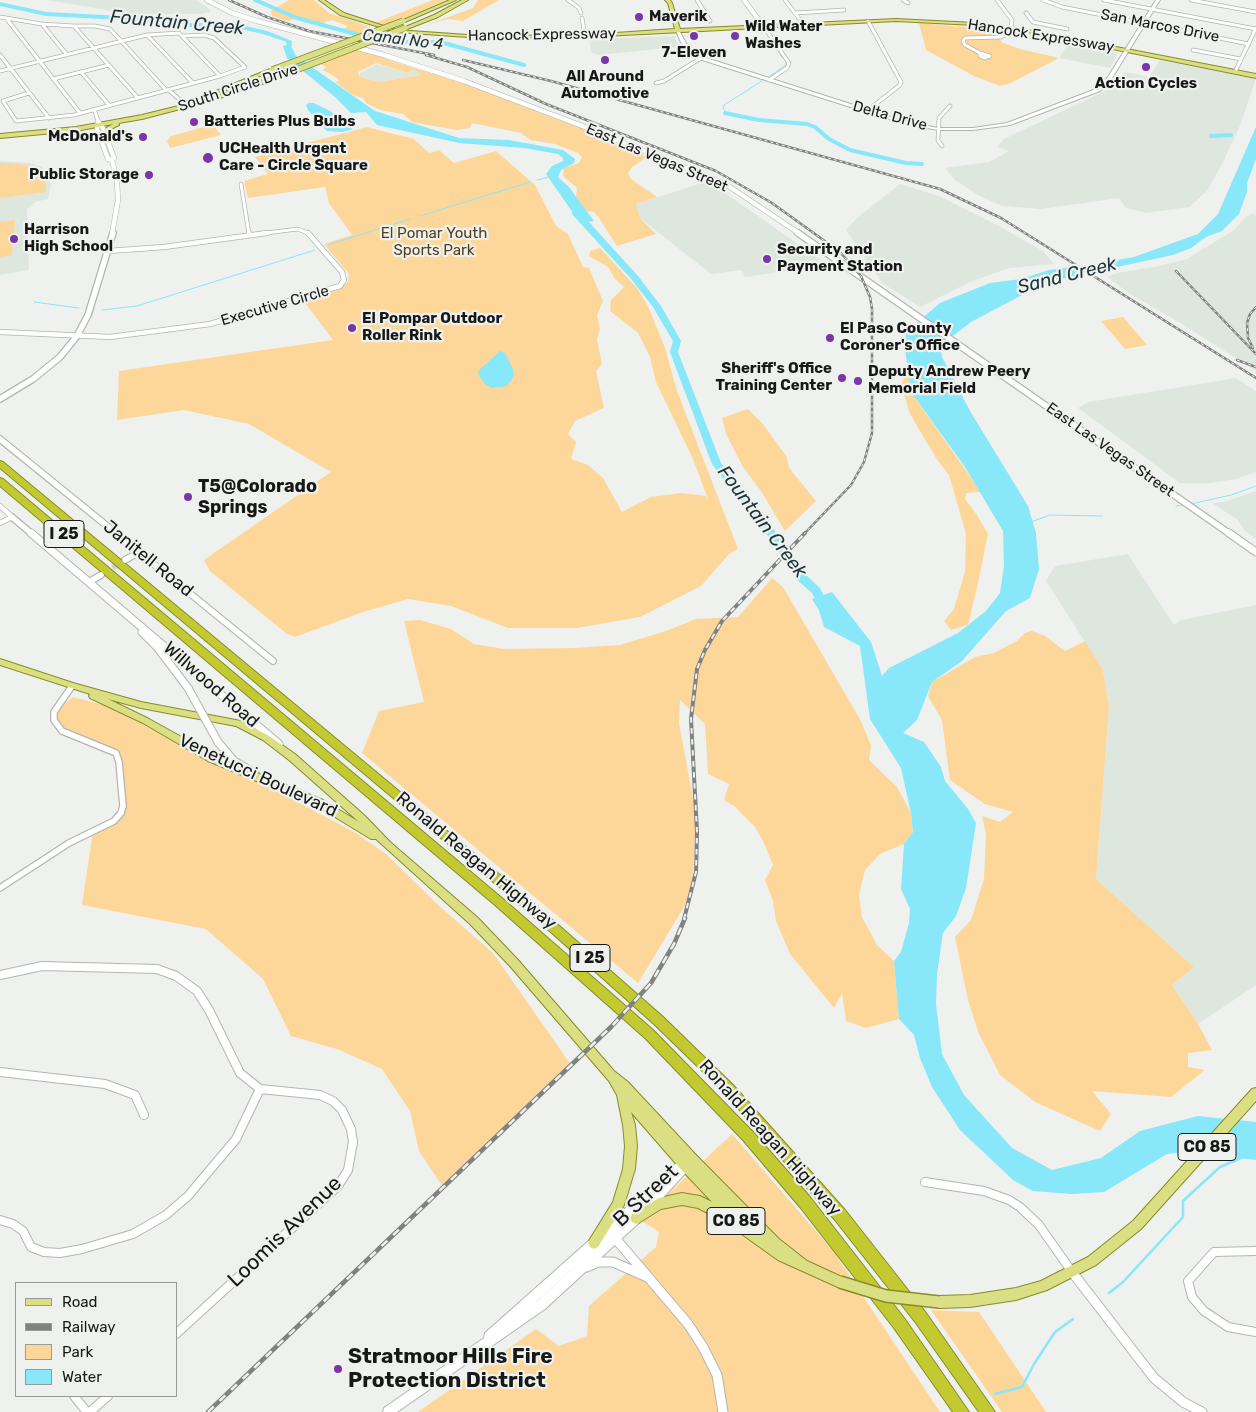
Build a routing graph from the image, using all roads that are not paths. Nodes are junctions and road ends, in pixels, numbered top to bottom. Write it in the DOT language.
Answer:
graph roads {
  1 [pos="207,0"];
  2 [pos="322,0"];
  3 [pos="454,0"];
  4 [pos="466,0"];
  5 [pos="568,0"];
  6 [pos="660,0"];
  7 [pos="667,0"];
  8 [pos="697,0"];
  9 [pos="744,0"];
  10 [pos="785,0"];
  11 [pos="903,0"];
  12 [pos="997,0"];
  13 [pos="1043,0"];
  14 [pos="1104,0"];
  15 [pos="1158,0"];
  16 [pos="1191,0"];
  17 [pos="908,3"];
  18 [pos="670,7"];
  19 [pos="1152,9"];
  20 [pos="844,10"];
  21 [pos="1256,12"];
  22 [pos="1026,13"];
  23 [pos="795,14"];
  24 [pos="0,18"];
  25 [pos="6,18"];
  26 [pos="710,21"];
  27 [pos="868,21"];
  28 [pos="1143,23"];
  29 [pos="42,24"];
  30 [pos="804,25"];
  31 [pos="74,26"];
  32 [pos="764,27"];
  33 [pos="1068,27"];
  34 [pos="1012,28"];
  35 [pos="1256,28"];
  36 [pos="678,31"];
  37 [pos="147,36"];
  38 [pos="182,36"];
  39 [pos="585,36"];
  40 [pos="122,42"];
  41 [pos="1249,44"];
  42 [pos="94,49"];
  43 [pos="1127,50"];
  44 [pos="1193,50"];
  45 [pos="980,54"];
  46 [pos="0,55"];
  47 [pos="67,55"];
  48 [pos="701,58"];
  49 [pos="1241,59"];
  50 [pos="39,62"];
  51 [pos="109,65"];
  52 [pos="11,69"];
  53 [pos="0,71"];
  54 [pos="81,72"];
  55 [pos="1235,72"];
  56 [pos="220,76"];
  57 [pos="1256,76"];
  58 [pos="53,79"];
  59 [pos="769,80"];
  60 [pos="656,82"];
  61 [pos="193,83"];
  62 [pos="167,90"];
  63 [pos="29,92"];
  64 [pos="138,98"];
  65 [pos="183,104"];
  66 [pos="110,105"];
  67 [pos="950,106"];
  68 [pos="94,109"];
  69 [pos="867,111"];
  70 [pos="80,113"];
  71 [pos="49,118"];
  72 [pos="124,121"];
  73 [pos="98,124"];
  74 [pos="938,129"];
  75 [pos="0,131"];
  76 [pos="105,135"];
  77 [pos="0,136"];
  78 [pos="942,146"];
  79 [pos="112,160"];
  80 [pos="241,184"];
  81 [pos="249,235"];
  82 [pos="108,251"];
  83 [pos="0,332"];
  84 [pos="77,336"];
  85 [pos="0,399"];
  86 [pos="0,439"];
  87 [pos="0,464"];
  88 [pos="0,481"];
  89 [pos="0,506"];
  90 [pos="12,517"];
  91 [pos="0,523"];
  92 [pos="139,552"];
  93 [pos="1256,552"];
  94 [pos="126,565"];
  95 [pos="101,575"];
  96 [pos="89,582"];
  97 [pos="128,617"];
  98 [pos="273,661"];
  99 [pos="0,662"];
  100 [pos="72,686"];
  101 [pos="292,757"];
  102 [pos="279,785"];
  103 [pos="387,845"];
  104 [pos="0,888"];
  105 [pos="0,975"];
  106 [pos="0,1072"];
  107 [pos="610,1075"];
  108 [pos="260,1089"];
  109 [pos="620,1091"];
  110 [pos="1256,1092"];
  111 [pos="144,1115"];
  112 [pos="687,1162"];
  113 [pos="925,1182"];
  114 [pos="636,1218"];
  115 [pos="0,1220"];
  116 [pos="747,1232"];
  117 [pos="614,1238"];
  118 [pos="594,1243"];
  119 [pos="1256,1250"];
  120 [pos="802,1264"];
  121 [pos="580,1270"];
  122 [pos="1072,1272"];
  123 [pos="649,1278"];
  124 [pos="840,1282"];
  125 [pos="178,1332"];
  126 [pos="1256,1332"];
  127 [pos="460,1363"];
  128 [pos="75,1397"];
  129 [pos="107,1397"];
  130 [pos="88,1412"];
  131 [pos="388,1412"];
  132 [pos="723,1412"];
  133 [pos="962,1412"];
  134 [pos="988,1412"];
  135 [pos="1202,1412"];
  1 -- 93 [label="street, East Las Vegas Street"];
  2 -- 39 [label="main road, Hancock Expressway"];
  3 -- 65 [label="main road, South Circle Drive, bridge"];
  4 -- 65 [label="main road, South Circle Drive, bridge"];
  5 -- 39 [label="street"];
  6 -- 18 [label="main road"];
  7 -- 18 [label="main road"];
  8 -- 26 [label="street"];
  9 -- 32 [label="street"];
  10 -- 23 [label="street"];
  11 -- 17 [label="street"];
  12 -- 34 [label="street"];
  13 -- 28 [label="street, San Marcos Drive"];
  14 -- 19 [label="street"];
  15 -- 19 [label="main road, Delta Drive"];
  16 -- 21 [label="street"];
  18 -- 36 [label="main road"];
  19 -- 28 [label="main road, Delta Drive"];
  19 -- 35 [label="street"];
  20 -- 23 [label="street"];
  22 -- 33 [label="street"];
  23 -- 30 [label="street"];
  24 -- 25 [label="street"];
  25 -- 29 [label="street"];
  25 -- 50 [label="street"];
  27 -- 30 [label="main road, Hancock Expressway"];
  27 -- 34 [label="main road, Hancock Expressway"];
  27 -- 69 [label="street"];
  28 -- 41 [label="street, San Marcos Drive"];
  28 -- 43 [label="main road, Delta Drive"];
  29 -- 31 [label="street"];
  29 -- 47 [label="street"];
  30 -- 32 [label="main road, Hancock Expressway"];
  31 -- 40 [label="street"];
  31 -- 42 [label="street"];
  32 -- 36 [label="main road, Hancock Expressway"];
  32 -- 59 [label="street"];
  34 -- 43 [label="main road, Hancock Expressway"];
  34 -- 45 [label="street"];
  35 -- 41 [label="street"];
  36 -- 39 [label="main road, Hancock Expressway"];
  36 -- 48 [label="main road, Delta Drive"];
  37 -- 38 [label="street"];
  37 -- 40 [label="street"];
  37 -- 61 [label="street"];
  38 -- 56 [label="street"];
  38 -- 56 [label="street"];
  40 -- 42 [label="street"];
  40 -- 62 [label="street"];
  41 -- 49 [label="street"];
  42 -- 47 [label="street"];
  42 -- 51 [label="street"];
  43 -- 55 [label="main road, Hancock Expressway"];
  43 -- 74 [label="main road, Delta Drive"];
  44 -- 49 [label="street"];
  46 -- 52 [label="street"];
  47 -- 50 [label="street"];
  48 -- 59 [label="main road, Delta Drive"];
  48 -- 60 [label="street"];
  49 -- 55 [label="street"];
  50 -- 52 [label="street"];
  50 -- 58 [label="street"];
  51 -- 54 [label="street"];
  51 -- 64 [label="street"];
  52 -- 53 [label="street"];
  52 -- 63 [label="street"];
  54 -- 58 [label="street"];
  54 -- 66 [label="street"];
  55 -- 57 [label="main road, Hancock Expressway"];
  56 -- 61 [label="street"];
  58 -- 70 [label="street"];
  59 -- 69 [label="main road, Delta Drive"];
  61 -- 62 [label="street"];
  62 -- 64 [label="street"];
  62 -- 65 [label="street"];
  63 -- 71 [label="street"];
  63 -- 71 [label="street"];
  64 -- 66 [label="street"];
  65 -- 72 [label="main road, South Circle Drive"];
  65 -- 73 [label="main road, South Circle Drive"];
  66 -- 68 [label="street"];
  67 -- 74 [label="street"];
  68 -- 70 [label="street"];
  68 -- 73 [label="street"];
  69 -- 74 [label="main road, Delta Drive"];
  70 -- 71 [label="street"];
  72 -- 73 [label="main road, South Circle Drive"];
  72 -- 76 [label="main road"];
  73 -- 75 [label="main road, South Circle Drive"];
  73 -- 76 [label="street"];
  73 -- 77 [label="main road, South Circle Drive"];
  73 -- 79 [label="street"];
  74 -- 78 [label="street"];
  76 -- 79 [label="street"];
  79 -- 82 [label="street"];
  80 -- 81 [label="street"];
  81 -- 82 [label="street, Executive Circle"];
  81 -- 84 [label="street, Executive Circle"];
  82 -- 84 [label="street"];
  83 -- 84 [label="street, Executive Circle"];
  84 -- 85 [label="street"];
  86 -- 92 [label="street, Janitell Road"];
  87 -- 94 [label="highway, I 25"];
  88 -- 133 [label="highway, Ronald Reagan Highway / I 25"];
  89 -- 90 [label="street, Willwood Road"];
  90 -- 91 [label="street"];
  90 -- 96 [label="street, Willwood Road"];
  92 -- 94 [label="street"];
  92 -- 98 [label="street, Janitell Road"];
  94 -- 134 [label="highway, Ronald Reagan Highway / I 25"];
  95 -- 96 [label="street"];
  96 -- 97 [label="street, Willwood Road"];
  97 -- 101 [label="street, Willwood Road"];
  97 -- 102 [label="street, Willwood Road, bridge"];
  99 -- 100 [label="main road, Venetucci Boulevard"];
  100 -- 101 [label="main road, Venetucci Boulevard"];
  100 -- 102 [label="main road, Venetucci Boulevard"];
  100 -- 104 [label="street"];
  101 -- 103 [label="main road, Venetucci Boulevard"];
  102 -- 103 [label="main road, Venetucci Boulevard"];
  103 -- 107 [label="main road, Venetucci Boulevard"];
  105 -- 108 [label="street"];
  106 -- 111 [label="street"];
  107 -- 109 [label="main road, Venetucci Boulevard / CO 85"];
  107 -- 112 [label="main road, Venetucci Boulevard / CO 85"];
  108 -- 115 [label="street"];
  108 -- 125 [label="street, Loomis Avenue"];
  109 -- 112 [label="main road, Venetucci Boulevard / CO 85"];
  109 -- 118 [label="main road"];
  110 -- 122 [label="main road, CO 85"];
  112 -- 114 [label="main road, B Street"];
  112 -- 116 [label="main road, CO 85"];
  112 -- 118 [label="main road, B Street"];
  112 -- 120 [label="main road, CO 85"];
  113 -- 122 [label="street"];
  114 -- 116 [label="main road"];
  114 -- 117 [label="main road, B Street"];
  116 -- 120 [label="main road, CO 85"];
  117 -- 121 [label="main road, B Street"];
  117 -- 123 [label="street"];
  118 -- 127 [label="main road, B Street"];
  119 -- 126 [label="street"];
  120 -- 124 [label="main road, CO 85"];
  121 -- 123 [label="street"];
  121 -- 127 [label="main road, B Street"];
  122 -- 124 [label="main road, CO 85, bridge"];
  122 -- 135 [label="street"];
  123 -- 132 [label="street"];
  127 -- 131 [label="main road, B Street"];
  128 -- 130 [label="street"];
  129 -- 130 [label="street"];
}
